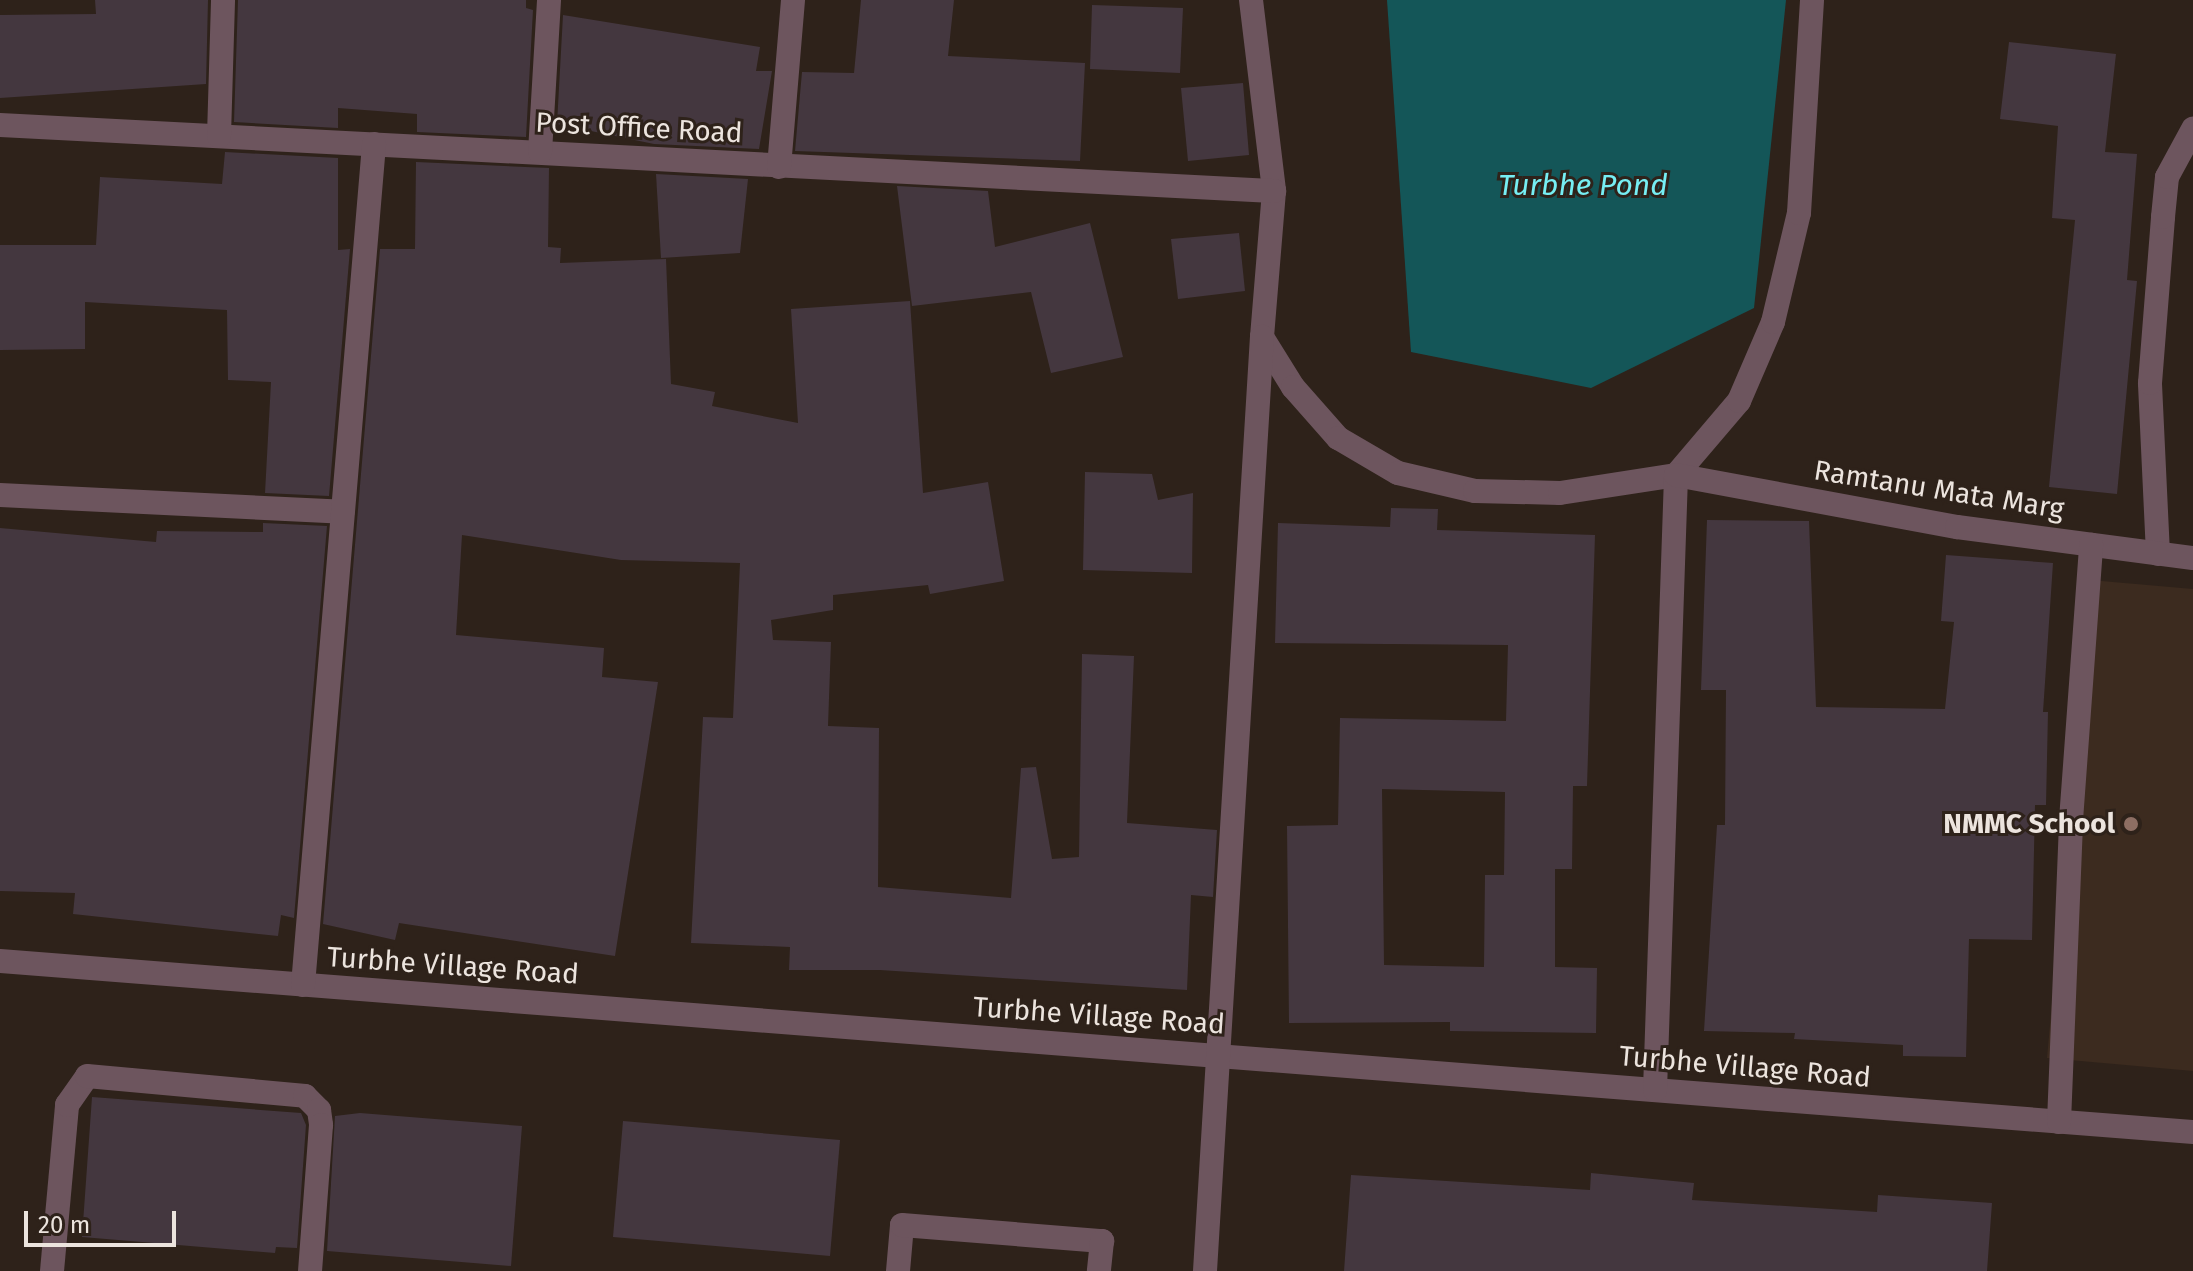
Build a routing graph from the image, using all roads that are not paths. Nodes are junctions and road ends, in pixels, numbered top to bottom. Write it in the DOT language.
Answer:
graph roads {
  1 [pos="223,0"];
  2 [pos="549,0"];
  3 [pos="793,0"];
  4 [pos="1251,0"];
  5 [pos="1812,0"];
  6 [pos="0,125"];
  7 [pos="2193,129"];
  8 [pos="219,136"];
  9 [pos="374,144"];
  10 [pos="540,152"];
  11 [pos="779,167"];
  12 [pos="1274,191"];
  13 [pos="1262,337"];
  14 [pos="1676,475"];
  15 [pos="0,495"];
  16 [pos="343,512"];
  17 [pos="2091,545"];
  18 [pos="2158,554"];
  19 [pos="2193,558"];
  20 [pos="0,961"];
  21 [pos="303,985"];
  22 [pos="1219,1056"];
  23 [pos="1655,1090"];
  24 [pos="2059,1122"];
  25 [pos="2193,1132"];
  26 [pos="52,1271"];
  27 [pos="310,1271"];
  28 [pos="898,1271"];
  29 [pos="1099,1271"];
  30 [pos="1205,1271"];
  1 -- 8 [label="street"];
  2 -- 10 [label="street"];
  3 -- 11 [label="street"];
  4 -- 12 [label="street"];
  5 -- 14 [label="street"];
  6 -- 8 [label="street, Post Office Road"];
  7 -- 18 [label="street"];
  8 -- 9 [label="street, Post Office Road"];
  9 -- 10 [label="street, Post Office Road"];
  9 -- 16 [label="street"];
  10 -- 11 [label="street, Post Office Road"];
  11 -- 12 [label="street, Post Office Road"];
  12 -- 13 [label="street"];
  13 -- 14 [label="street, Ramtanu Mata Marg"];
  13 -- 22 [label="street"];
  14 -- 17 [label="street, Ramtanu Mata Marg"];
  14 -- 23 [label="street"];
  15 -- 16 [label="street"];
  16 -- 21 [label="street"];
  17 -- 18 [label="street, Ramtanu Mata Marg"];
  17 -- 24 [label="street"];
  18 -- 19 [label="street, Ramtanu Mata Marg"];
  20 -- 21 [label="street, Turbhe Village Road"];
  21 -- 22 [label="street, Turbhe Village Road"];
  22 -- 23 [label="street, Turbhe Village Road"];
  22 -- 30 [label="street"];
  23 -- 24 [label="street, Turbhe Village Road"];
  24 -- 25 [label="street, Turbhe Village Road"];
  26 -- 27 [label="street"];
  28 -- 29 [label="street"];
}
